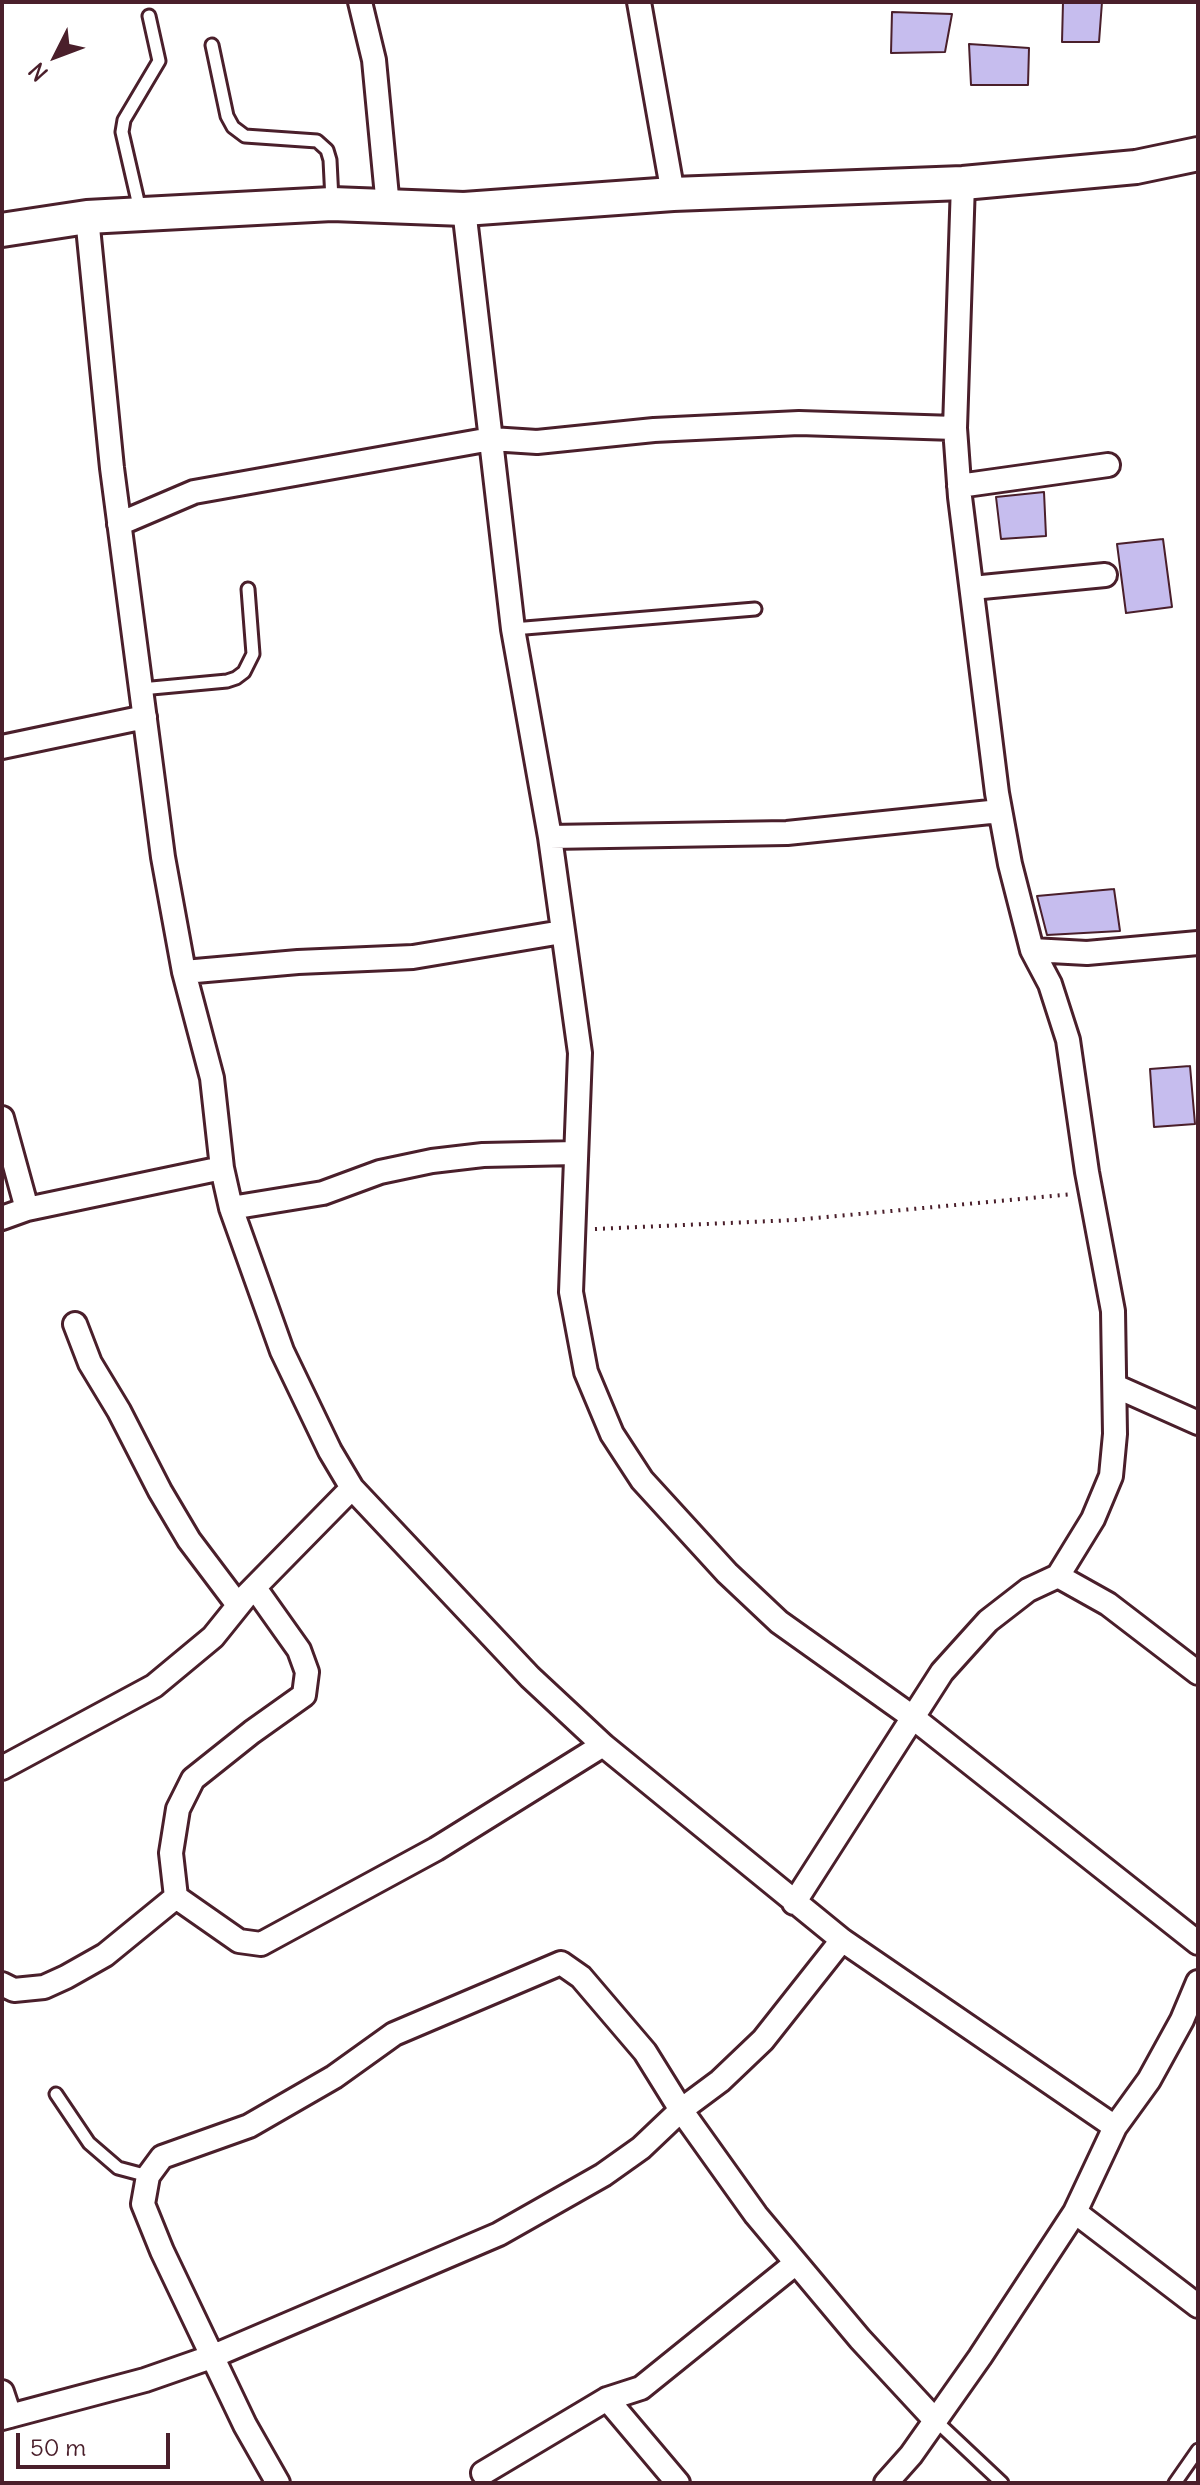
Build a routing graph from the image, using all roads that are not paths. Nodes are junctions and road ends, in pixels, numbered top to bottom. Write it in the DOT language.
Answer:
graph roads {
  1 [pos="360,2"];
  2 [pos="639,2"];
  3 [pos="149,16"];
  4 [pos="212,45"];
  5 [pos="1198,154"];
  6 [pos="963,183"];
  7 [pos="673,194"];
  8 [pos="332,204"];
  9 [pos="388,207"];
  10 [pos="464,209"];
  11 [pos="141,214"];
  12 [pos="87,217"];
  13 [pos="2,230"];
  14 [pos="955,428"];
  15 [pos="491,439"];
  16 [pos="1108,465"];
  17 [pos="959,486"];
  18 [pos="119,524"];
  19 [pos="1105,575"];
  20 [pos="972,588"];
  21 [pos="248,589"];
  22 [pos="755,609"];
  23 [pos="513,629"];
  24 [pos="141,689"];
  25 [pos="145,717"];
  26 [pos="2,747"];
  27 [pos="1000,811"];
  28 [pos="550,837"];
  29 [pos="562,932"];
  30 [pos="1198,943"];
  31 [pos="1032,950"];
  32 [pos="184,972"];
  33 [pos="2,1118"];
  34 [pos="576,1153"];
  35 [pos="222,1168"];
  36 [pos="231,1208"];
  37 [pos="27,1209"];
  38 [pos="2,1218"];
  39 [pos="75,1324"];
  40 [pos="1115,1386"];
  41 [pos="1198,1423"];
  42 [pos="352,1488"];
  43 [pos="1058,1576"];
  44 [pos="255,1588"];
  45 [pos="238,1605"];
  46 [pos="1198,1673"];
  47 [pos="911,1716"];
  48 [pos="603,1745"];
  49 [pos="2,1768"];
  50 [pos="176,1897"];
  51 [pos="794,1903"];
  52 [pos="842,1940"];
  53 [pos="1198,1943"];
  54 [pos="1198,1982"];
  55 [pos="2,1984"];
  56 [pos="56,2094"];
  57 [pos="681,2110"];
  58 [pos="1115,2127"];
  59 [pos="148,2176"];
  60 [pos="1075,2212"];
  61 [pos="796,2263"];
  62 [pos="1198,2306"];
  63 [pos="211,2357"];
  64 [pos="2,2392"];
  65 [pos="607,2399"];
  66 [pos="6,2417"];
  67 [pos="935,2420"];
  68 [pos="1198,2450"];
  69 [pos="483,2473"];
  70 [pos="278,2483"];
  71 [pos="678,2483"];
  72 [pos="886,2483"];
  73 [pos="1002,2483"];
  74 [pos="1175,2483"];
  1 -- 9 [label="street"];
  2 -- 7 [label="street"];
  3 -- 11 [label="lane"];
  4 -- 8 [label="lane"];
  5 -- 6 [label="street"];
  6 -- 7 [label="street"];
  6 -- 14 [label="street"];
  7 -- 10 [label="street"];
  8 -- 9 [label="street"];
  8 -- 11 [label="street"];
  9 -- 10 [label="street"];
  10 -- 15 [label="street"];
  11 -- 12 [label="street"];
  12 -- 13 [label="street"];
  12 -- 18 [label="street"];
  14 -- 15 [label="street"];
  14 -- 17 [label="street"];
  15 -- 18 [label="street"];
  15 -- 23 [label="street"];
  16 -- 17 [label="street"];
  17 -- 20 [label="street"];
  18 -- 24 [label="street"];
  19 -- 20 [label="street"];
  20 -- 27 [label="street"];
  21 -- 24 [label="lane"];
  22 -- 23 [label="lane"];
  23 -- 28 [label="street"];
  24 -- 25 [label="street"];
  25 -- 26 [label="street"];
  25 -- 32 [label="street"];
  27 -- 28 [label="street"];
  27 -- 31 [label="street"];
  28 -- 29 [label="street"];
  29 -- 32 [label="street"];
  29 -- 34 [label="street"];
  30 -- 31 [label="street"];
  31 -- 40 [label="street"];
  32 -- 35 [label="street"];
  33 -- 37 [label="street"];
  34 -- 36 [label="street"];
  34 -- 47 [label="street"];
  35 -- 36 [label="street"];
  35 -- 37 [label="street"];
  36 -- 42 [label="street"];
  37 -- 38 [label="street"];
  39 -- 45 [label="street"];
  40 -- 41 [label="street"];
  40 -- 43 [label="street"];
  42 -- 44 [label="street"];
  42 -- 48 [label="street"];
  43 -- 46 [label="street"];
  43 -- 47 [label="street"];
  44 -- 45 [label="street"];
  44 -- 50 [label="street"];
  45 -- 49 [label="street"];
  47 -- 51 [label="street"];
  47 -- 53 [label="street"];
  48 -- 50 [label="street"];
  48 -- 51 [label="street"];
  50 -- 55 [label="street"];
  51 -- 52 [label="street"];
  52 -- 57 [label="street"];
  52 -- 58 [label="street"];
  54 -- 58 [label="street"];
  56 -- 59 [label="lane"];
  57 -- 59 [label="street"];
  57 -- 61 [label="street"];
  57 -- 63 [label="street"];
  58 -- 60 [label="street"];
  59 -- 63 [label="street"];
  60 -- 62 [label="street"];
  60 -- 67 [label="street"];
  61 -- 65 [label="street"];
  61 -- 67 [label="street"];
  63 -- 66 [label="street"];
  63 -- 70 [label="street"];
  64 -- 66 [label="street"];
  65 -- 69 [label="street"];
  65 -- 71 [label="street"];
  67 -- 72 [label="street"];
  67 -- 73 [label="lane"];
  68 -- 74 [label="lane"];
}
